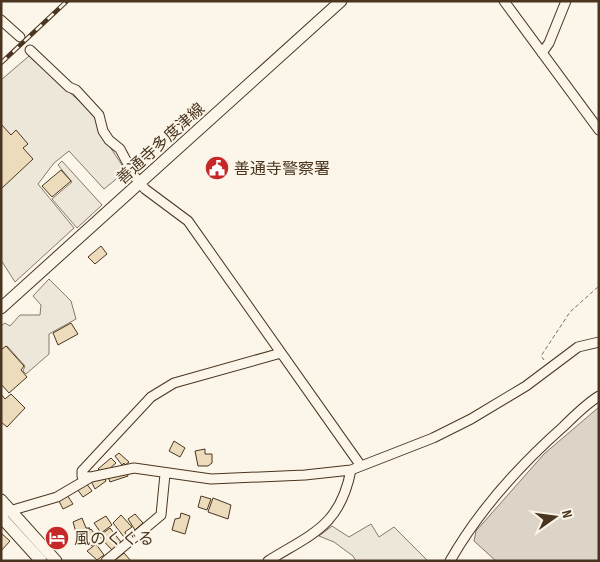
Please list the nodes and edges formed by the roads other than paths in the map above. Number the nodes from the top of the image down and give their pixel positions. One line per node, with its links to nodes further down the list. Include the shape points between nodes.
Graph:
1 (341, 1): 9 (main road, 善通寺多度津線)
2 (504, 1): 7 (street)
3 (566, 1): 7 (street)
4 (1, 20): 5 (street)
5 (20, 37)
6 (30, 50): 9 (street, via 99,115 103,131 120,149)
7 (542, 53): 8 (street)
8 (599, 130)
9 (140, 183): 10 (main road, 善通寺多度津線); 12 (street, via 188,221)
10 (1, 308)
11 (599, 342): 14 (street, via 578,347 526,386 471,419 433,438)
12 (281, 352): 14 (street); 17 (street, via 186,379 151,397 82,471 82,476)
13 (599, 396): 24 (street, via 548,440 511,478 464,536)
14 (361, 466): 15 (street)
15 (350, 470): 16 (street, via 211,479); 23 (street, via 347,490 328,522)
16 (165, 474): 17 (street, via 134,468); 22 (street, via 160,515)
17 (91, 477): 19 (street, via 57,497)
18 (1, 500): 19 (main road)
19 (5, 514): 20 (main road); 21 (main road)
20 (41, 561)
21 (56, 561)
22 (106, 561)
23 (268, 561)
24 (450, 561)

